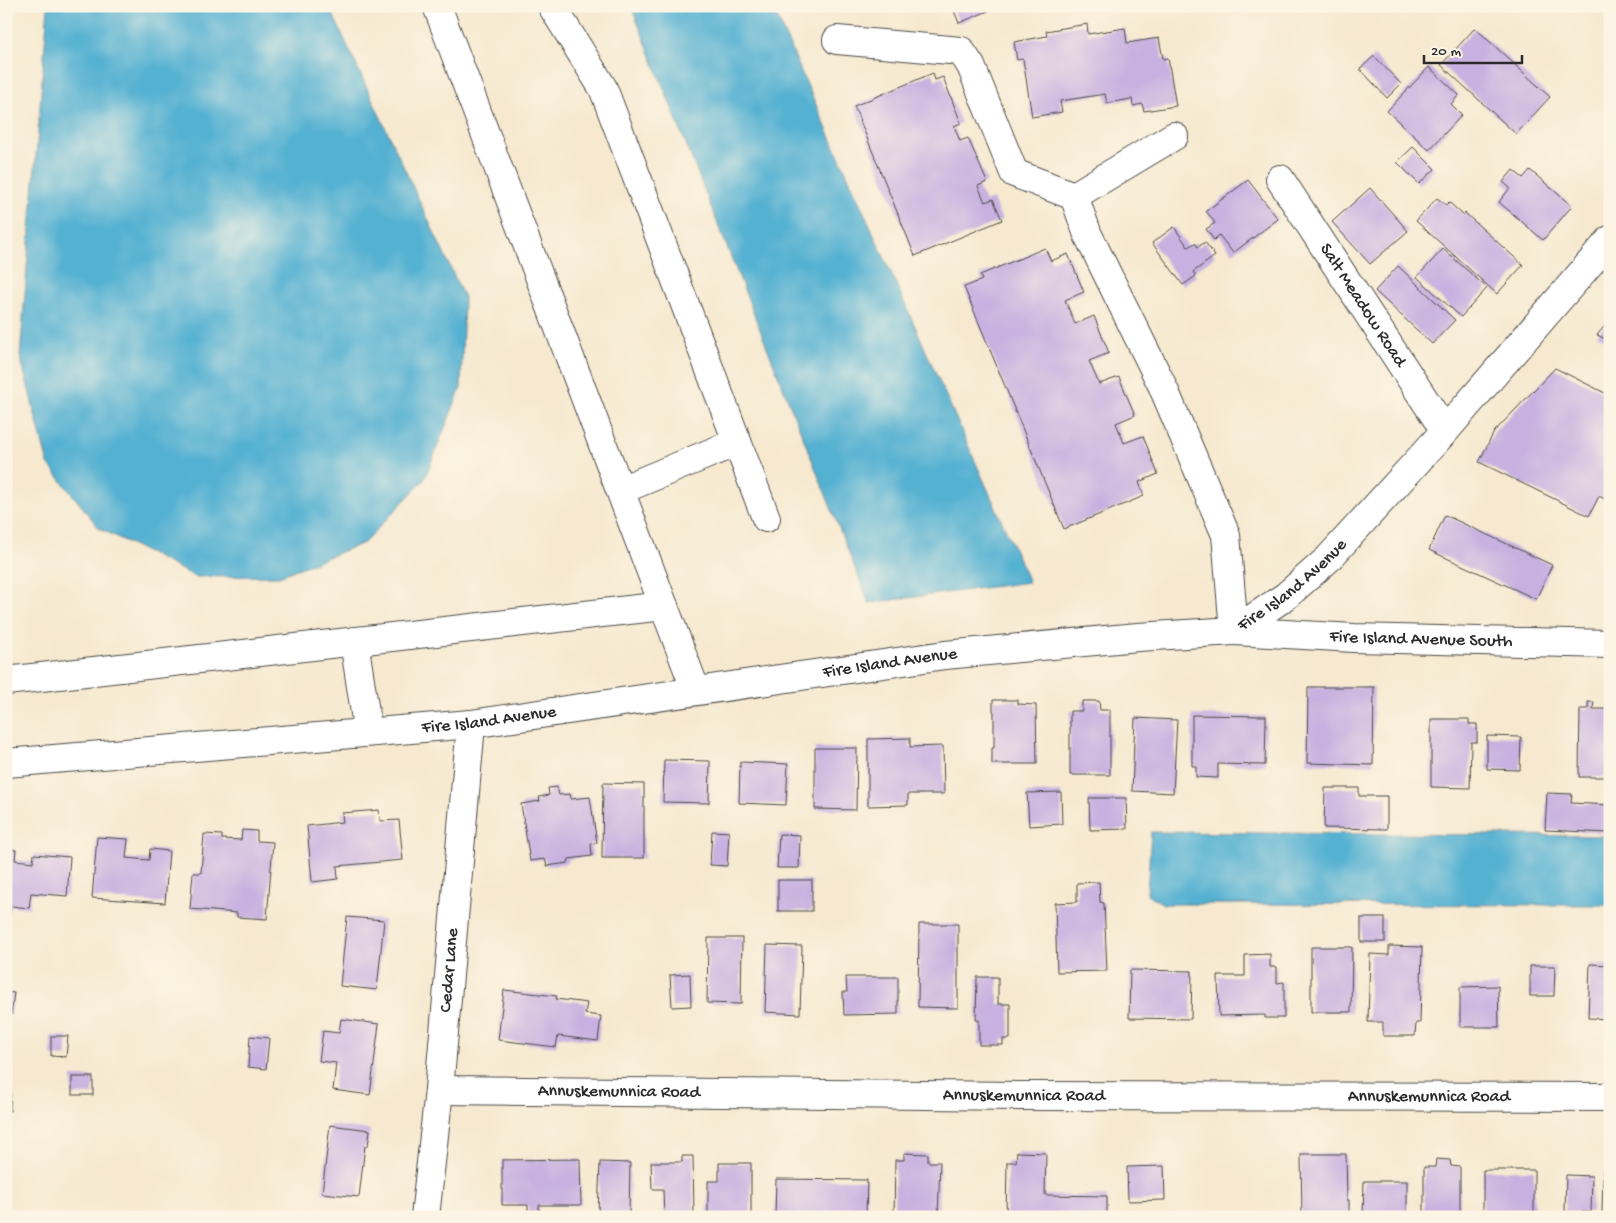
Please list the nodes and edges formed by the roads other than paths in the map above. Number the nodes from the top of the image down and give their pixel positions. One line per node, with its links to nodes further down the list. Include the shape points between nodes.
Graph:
1 (437, 6): 10 (street)
2 (552, 6): 9 (street, via 603,88)
3 (837, 40): 6 (street, via 961,51 971,66 1014,173)
4 (1174, 136): 6 (street)
5 (1280, 179): 8 (street, Salt Meadow Road)
6 (1074, 196): 13 (street, via 1088,235 1162,385 1226,535)
7 (1610, 240): 8 (street, Fire Island Avenue)
8 (1445, 431): 13 (street, Fire Island Avenue, via 1328,559 1286,596)
9 (737, 442): 10 (street); 11 (street)
10 (620, 490): 12 (street)
11 (766, 518)
12 (664, 606): 14 (street); 17 (street)
13 (1234, 631): 15 (street, Fire Island Avenue South, via 1354,638); 17 (street, Fire Island Avenue, via 945,655)
14 (354, 641): 16 (street); 19 (street)
15 (1610, 644)
16 (6, 681)
17 (696, 691): 18 (street, Fire Island Avenue)
18 (471, 724): 19 (street, Fire Island Avenue); 21 (street, Cedar Lane)
19 (368, 732): 20 (street, Fire Island Avenue)
20 (6, 762)
21 (439, 1090): 22 (street, Annuskemunnica Road, via 1022,1096); 23 (street, Cedar Lane)
22 (1610, 1097)
23 (425, 1217)

